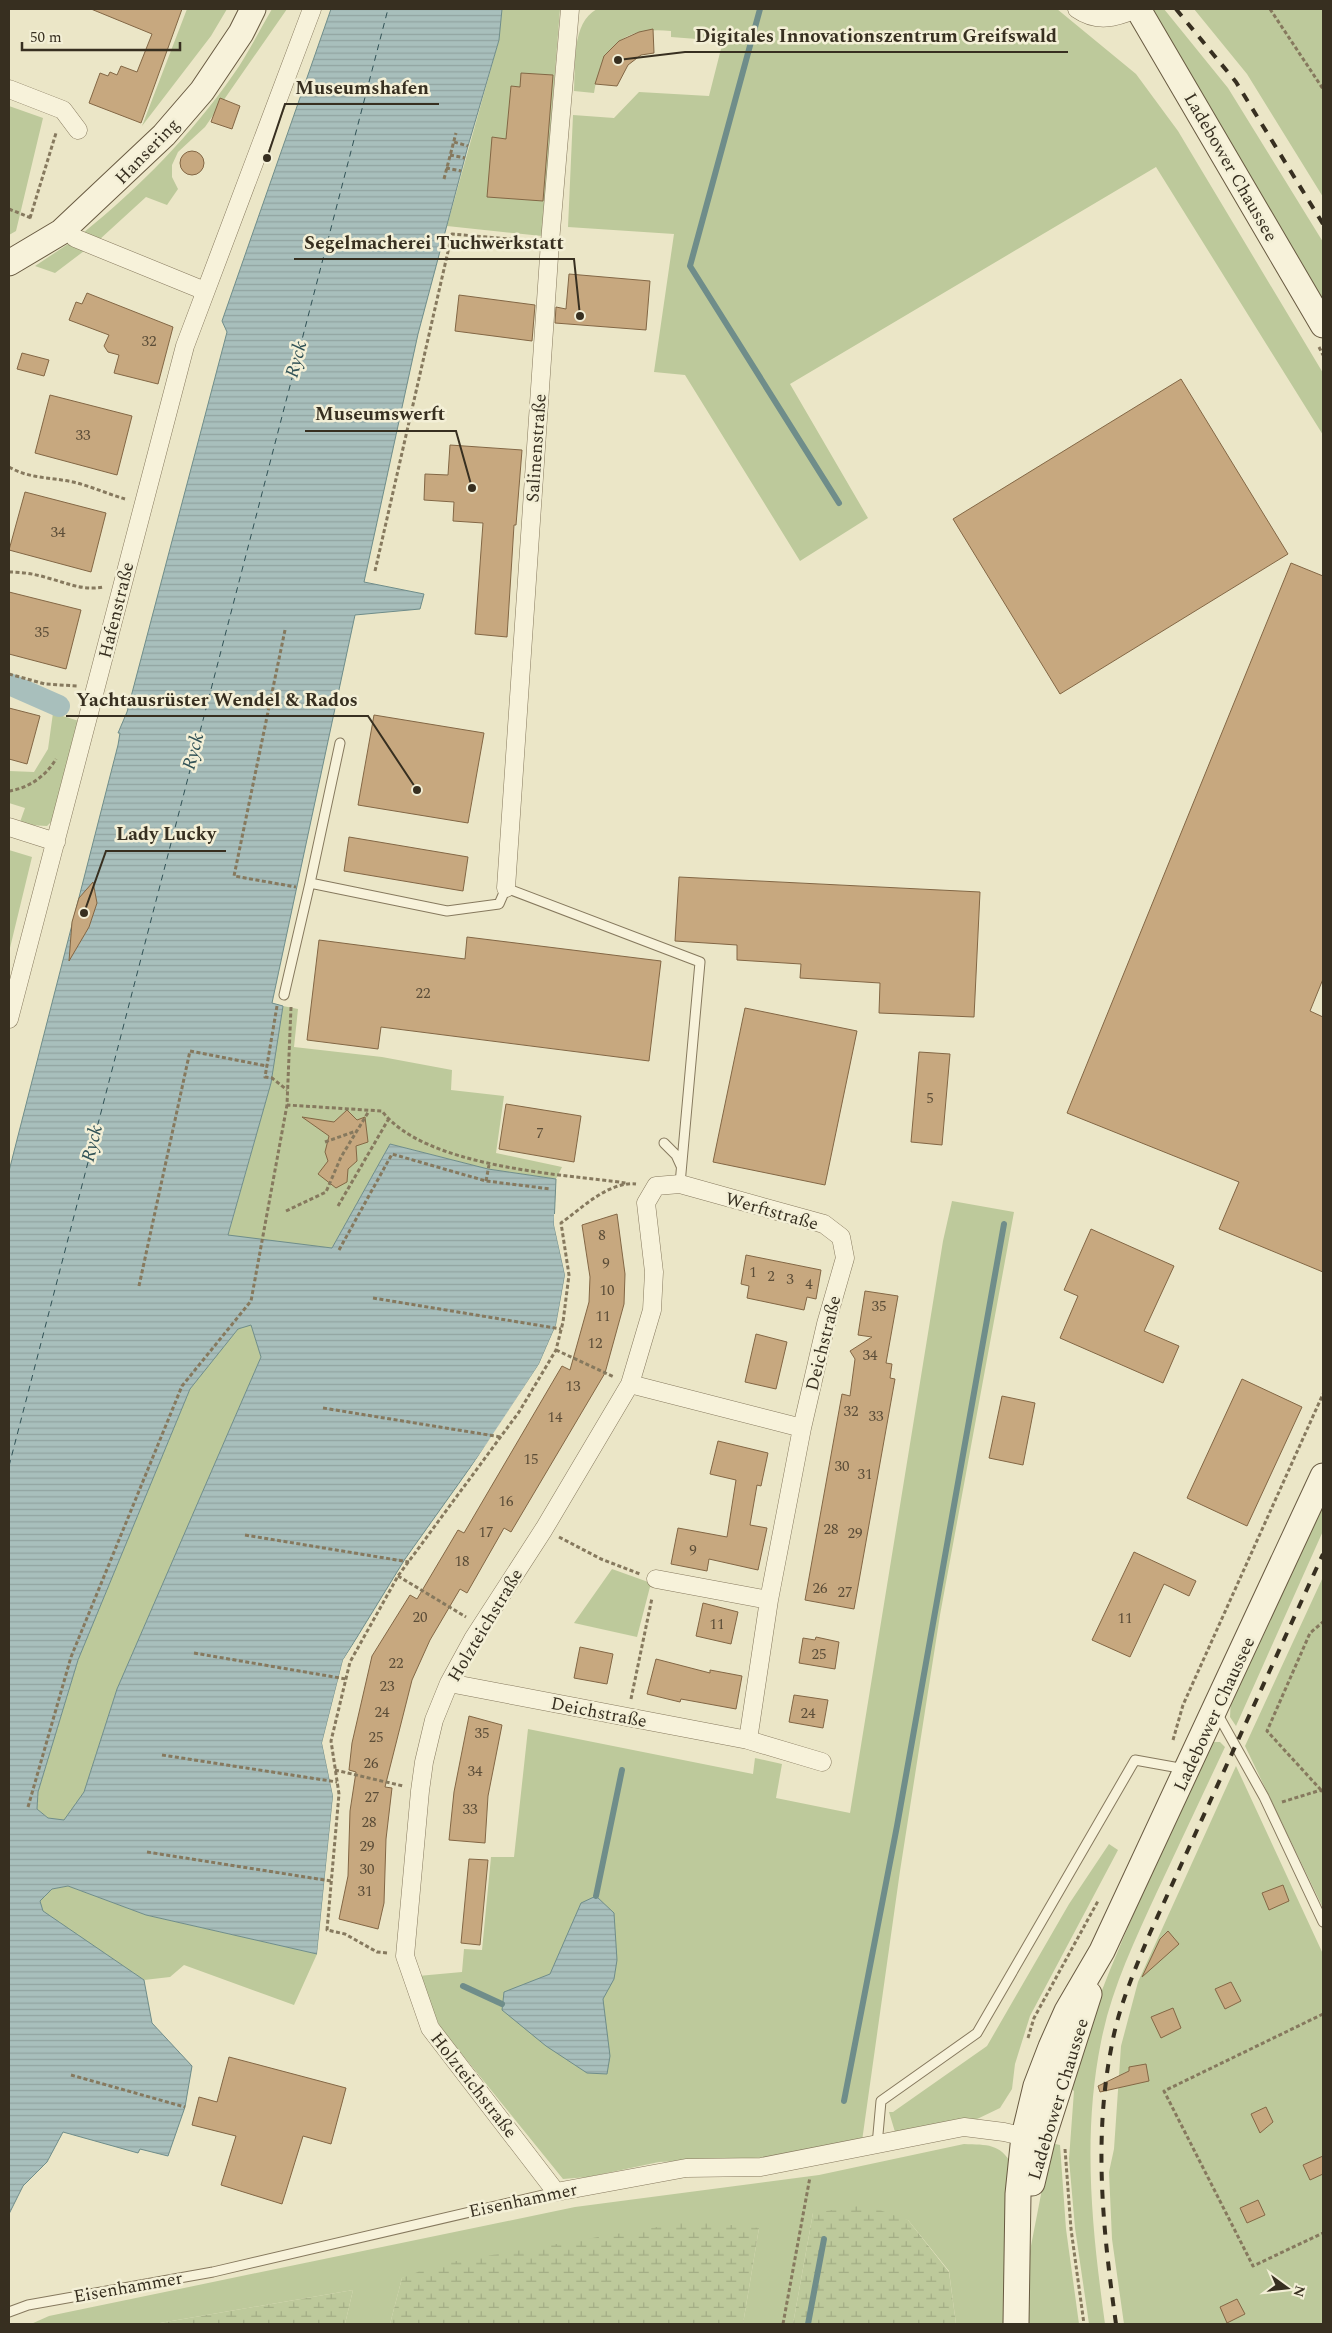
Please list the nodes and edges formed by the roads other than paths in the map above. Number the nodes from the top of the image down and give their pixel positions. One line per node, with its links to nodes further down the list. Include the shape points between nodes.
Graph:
1 (254, 9): 9 (street, Hansering, via 202,91 164,135 61,232)
2 (312, 9): 10 (street, Hafenstraße)
3 (570, 9): 16 (street, Salinenstraße, via 550,242)
4 (1078, 9): 5 (street, via 1094,18 1104,19)
5 (1137, 9): 11 (street, Ladebower Chaussee)
6 (9, 89): 7 (street, via 63,110)
7 (78, 130)
8 (75, 238): 10 (street)
9 (9, 263)
10 (205, 291): 14 (street, Hafenstraße, via 185,346)
11 (1323, 325)
12 (340, 743): 15 (lane)
13 (9, 827): 14 (street)
14 (56, 842): 18 (street, Hafenstraße)
15 (310, 882): 16 (lane, via 447,911 499,904); 17 (lane)
16 (506, 888): 20 (lane, via 700,962)
17 (284, 995)
18 (9, 1019)
19 (664, 1143): 20 (lane, via 676,1155)
20 (681, 1176): 21 (street, Werftstraße, via 824,1224 841,1237); 22 (street, Holzteichstraße, via 656,1186 646,1203 654,1272 652,1310)
21 (845, 1258): 23 (street, Deichstraße)
22 (630, 1384): 23 (street); 27 (street, Holzteichstraße)
23 (802, 1428): 26 (street, Deichstraße)
24 (1323, 1476): 28 (street, Ladebower Chaussee)
25 (656, 1579): 26 (street)
26 (769, 1600): 29 (street, Deichstraße)
27 (449, 1683): 29 (street, Deichstraße); 35 (street, Holzteichstraße, via 434,1720 424,1762 405,1956 430,2028)
28 (1215, 1711): 31 (street, Ladebower Chaussee); 32 (lane, via 1269,1806)
29 (748, 1740): 30 (street, Deichstraße)
30 (822, 1762)
31 (1188, 1769): 33 (street, Ladebower Chaussee, via 1102,1951); 34 (lane, via 1134,1760 977,2033 882,2101)
32 (1323, 1922)
33 (1044, 2140): 34 (street, Eisenhammer, via 964,2127); 37 (street, Ladebower Chaussee, via 1017,2249)
34 (877, 2144): 35 (street, Eisenhammer, via 761,2168 686,2168)
35 (556, 2192): 36 (lane, Eisenhammer, via 213,2272 28,2305)
36 (9, 2312)
37 (1016, 2324)

